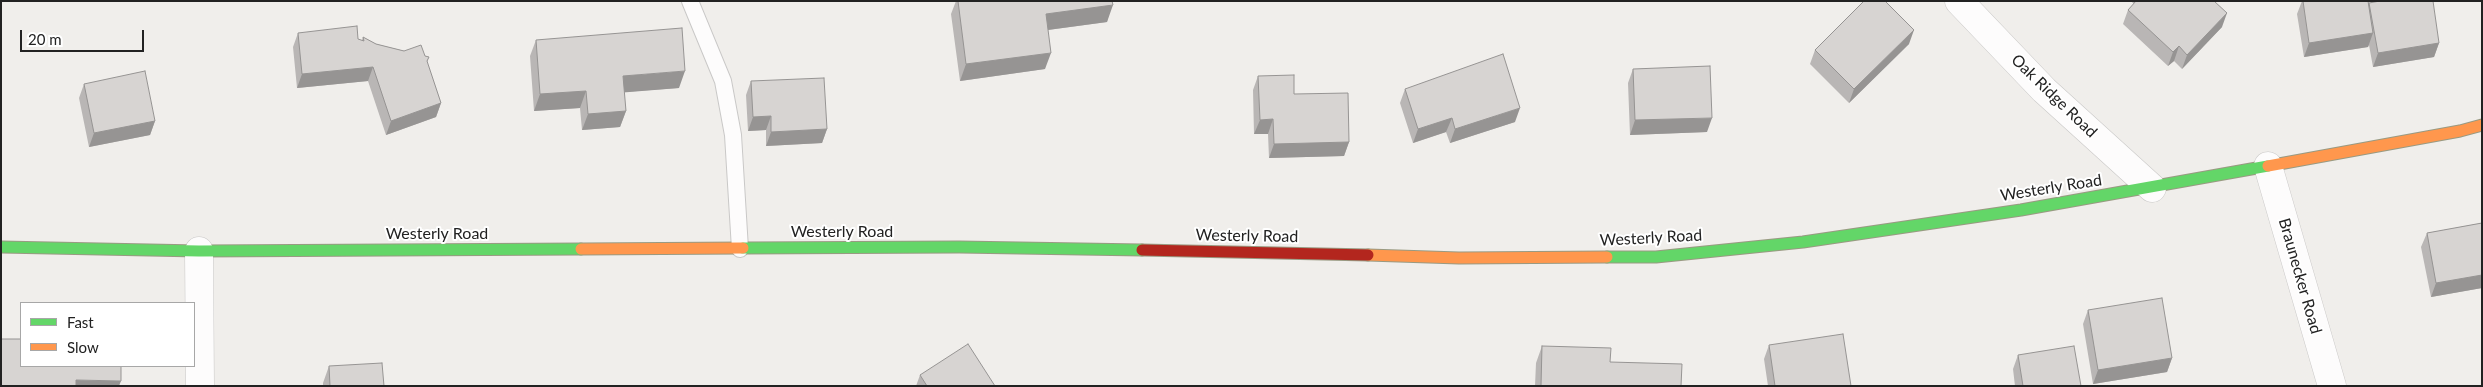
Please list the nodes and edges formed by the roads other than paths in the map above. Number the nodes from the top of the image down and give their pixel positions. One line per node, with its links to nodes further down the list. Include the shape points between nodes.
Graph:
1 (690, 1): 7 (lane, via 723,81 733,135)
2 (1959, 1): 5 (street, Oak Ridge Road, via 2044,90)
3 (2482, 125): 4 (street, Westerly Road, via 2460,132)
4 (2268, 166): 5 (street, Westerly Road); 10 (street, Braunecker Road)
5 (2152, 188): 7 (street, Westerly Road, via 1823,239 1656,257 1459,258 959,247)
6 (1, 247): 8 (street, Westerly Road)
7 (740, 249): 8 (street, Westerly Road)
8 (199, 251): 9 (street)
9 (200, 386)
10 (2332, 386)

